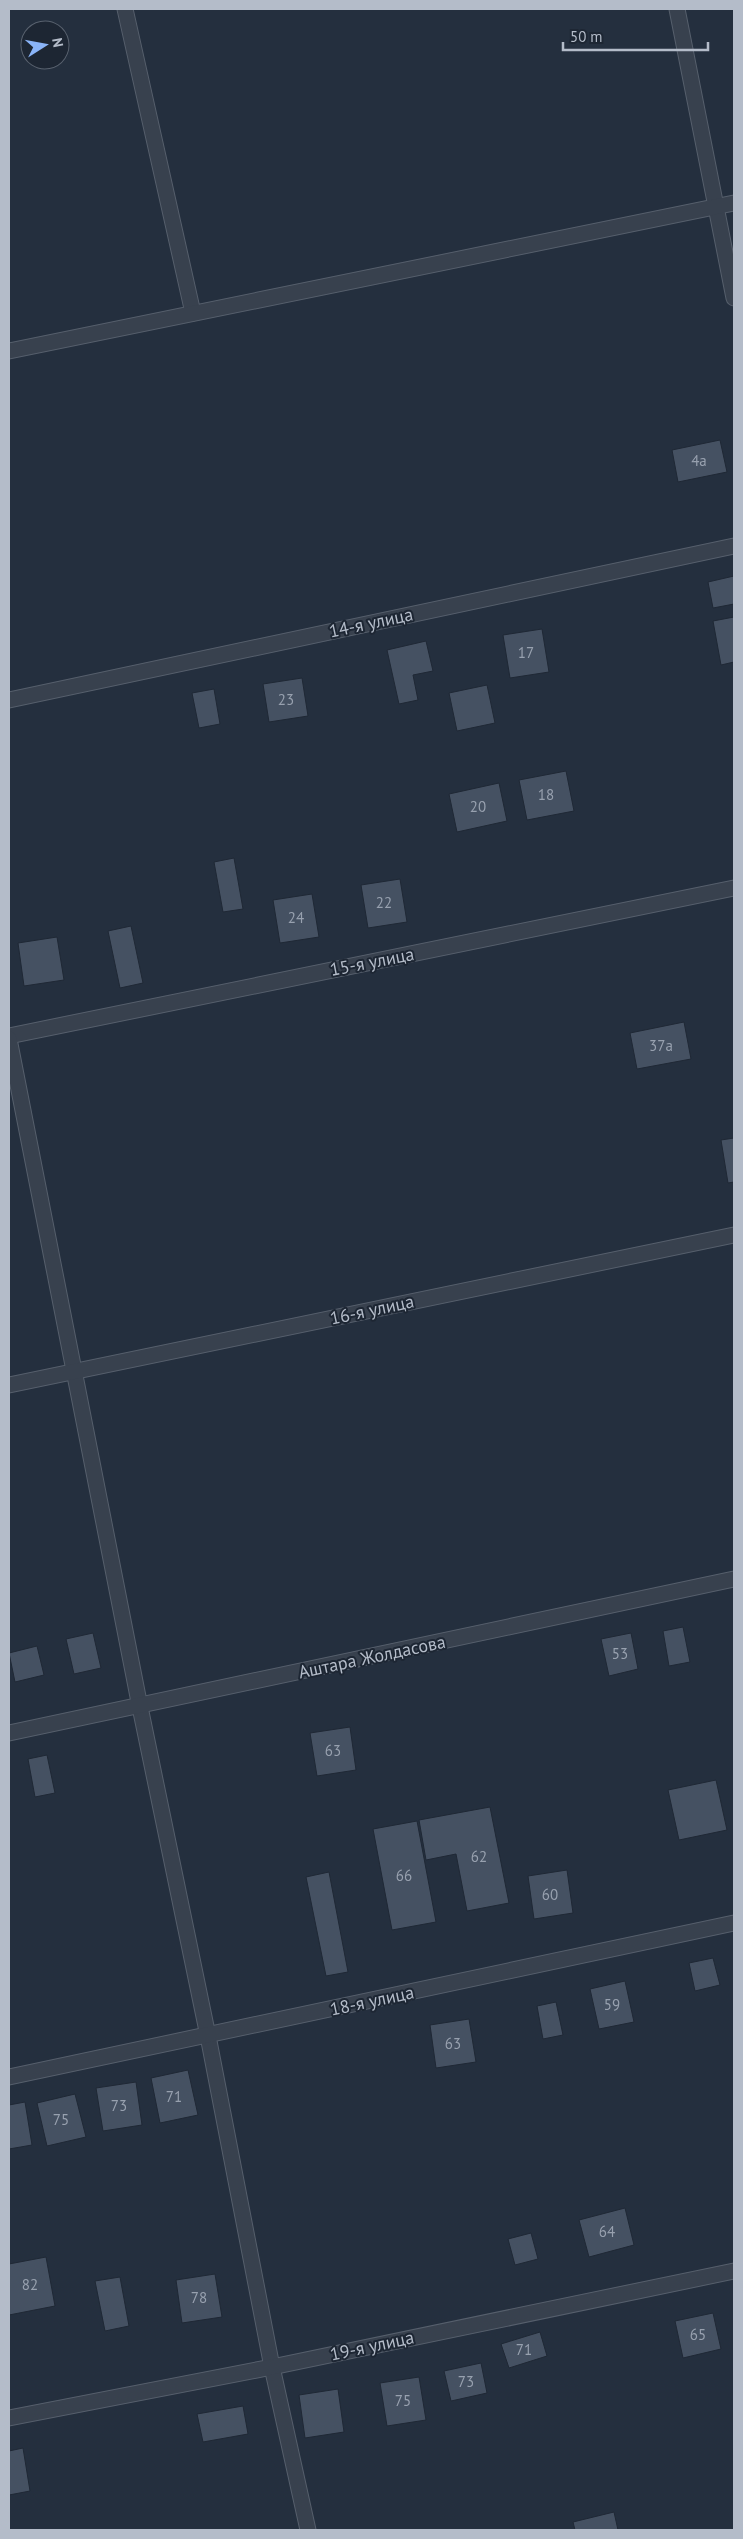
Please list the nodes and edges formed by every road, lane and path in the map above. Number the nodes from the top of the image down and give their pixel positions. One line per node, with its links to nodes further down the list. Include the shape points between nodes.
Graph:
1 (125, 9): 6 (street)
2 (677, 9): 4 (street)
3 (734, 203): 4 (street)
4 (717, 207): 5 (street); 6 (street)
5 (734, 298)
6 (194, 313): 7 (street)
7 (9, 352)
8 (734, 546): 9 (street, 14-я улица)
9 (9, 700)
10 (734, 888): 11 (street, 15-я улица)
11 (9, 1037): 13 (street)
12 (734, 1234): 13 (street, 16-я улица)
13 (73, 1372): 14 (street, 16-я улица); 16 (street)
14 (9, 1386)
15 (734, 1579): 16 (street, Аштара Жолдасова)
16 (140, 1707): 17 (street, Аштара Жолдасова); 19 (street)
17 (9, 1733)
18 (734, 1923): 19 (street, 18-я улица)
19 (208, 2036): 20 (street, 18-я улица); 22 (street)
20 (9, 2076)
21 (734, 2271): 22 (street, 19-я улица)
22 (272, 2367): 23 (street, 19-я улица); 24 (street)
23 (9, 2418)
24 (308, 2530)

